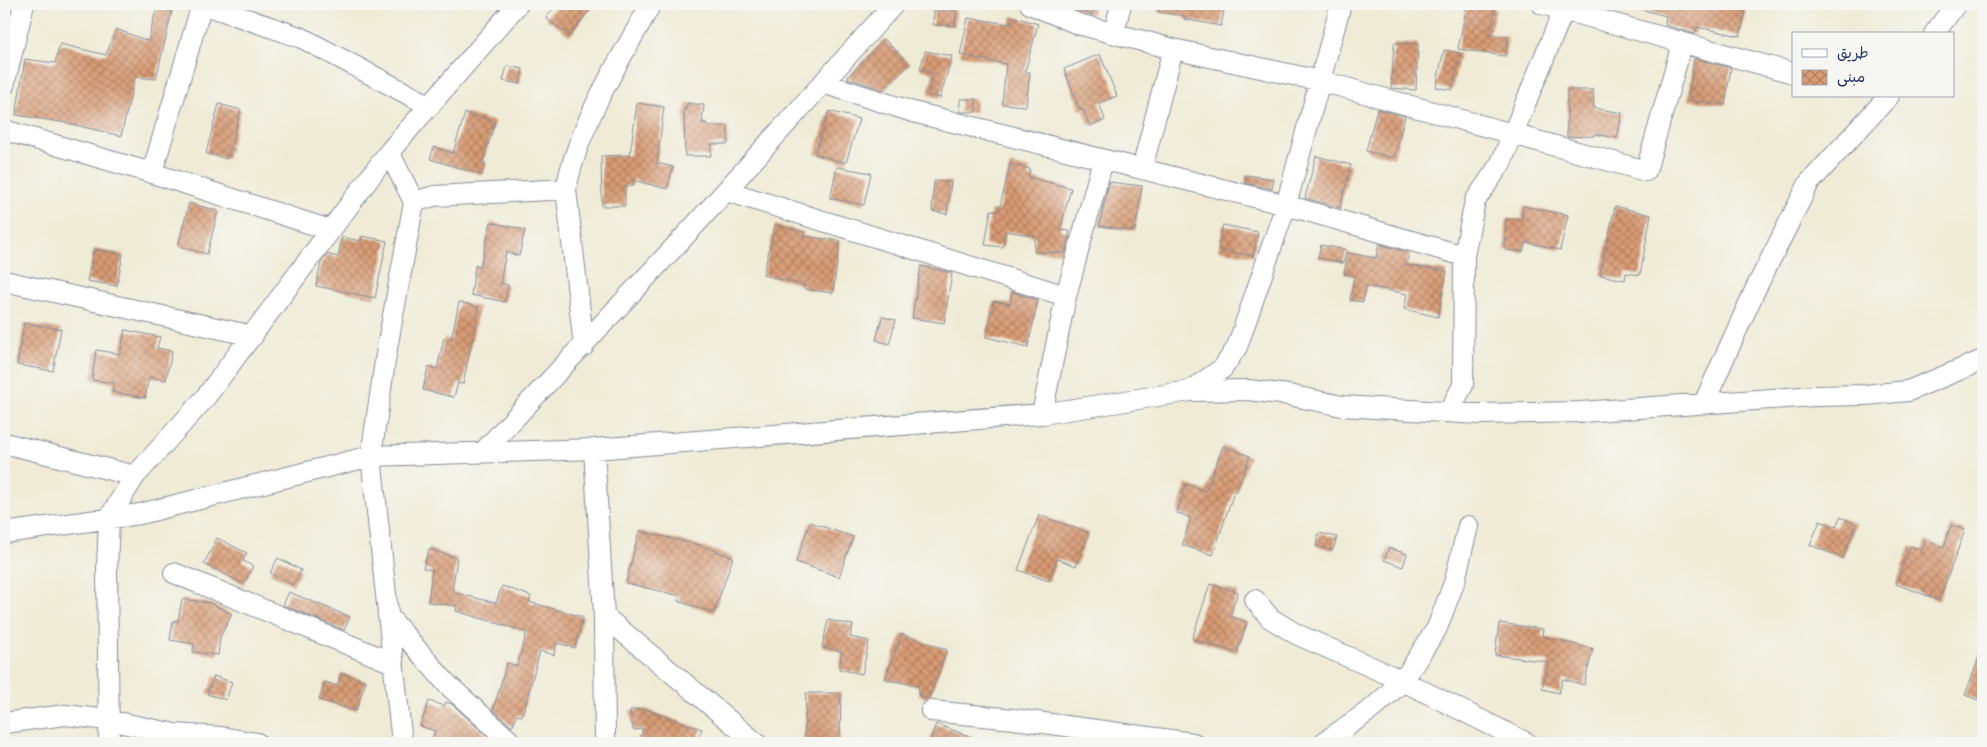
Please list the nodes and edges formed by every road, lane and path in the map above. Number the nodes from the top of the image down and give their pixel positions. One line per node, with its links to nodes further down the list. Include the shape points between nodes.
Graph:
1 (24, 4): 19 (street)
2 (202, 4): 21 (street, via 302,38); 27 (street)
3 (518, 4): 21 (street)
4 (651, 4): 28 (street, via 590,120)
5 (894, 4): 18 (street)
6 (1030, 4): 13 (street, via 1078,24)
7 (1121, 4): 13 (street)
8 (1341, 4): 17 (street)
9 (1542, 4): 11 (street)
10 (1956, 4): 12 (street)
11 (1564, 9): 14 (street); 23 (street)
12 (1935, 32)
13 (1114, 33): 15 (street)
14 (1682, 44): 16 (street); 23 (street, via 1646,171)
15 (1173, 49): 17 (street); 26 (street)
16 (1792, 73)
17 (1321, 82): 23 (street); 31 (street)
18 (823, 83): 25 (street, via 912,112); 29 (street)
19 (4, 85)
20 (1885, 98): 40 (street, via 1809,183 1755,290)
21 (430, 106): 24 (street)
22 (4, 130): 27 (street)
23 (1513, 135): 33 (street, via 1500,163 1475,201)
24 (389, 152): 30 (street); 32 (street)
25 (1103, 160): 26 (street); 35 (street)
26 (1142, 169): 31 (street)
27 (152, 172): 32 (street)
28 (566, 189): 30 (street, via 434,196); 37 (street)
29 (726, 191): 35 (street); 37 (street)
30 (414, 202): 46 (street)
31 (1286, 205): 33 (street); 39 (street, via 1237,347 1223,368)
32 (330, 230): 36 (street)
33 (1464, 256): 41 (street, via 1463,385)
34 (4, 281): 36 (street)
35 (1066, 296): 42 (street)
36 (253, 336): 47 (street, via 205,398)
37 (584, 346): 45 (street)
38 (1983, 360): 40 (street, via 1908,392)
39 (1190, 391): 41 (street, via 1248,390 1342,406); 42 (street)
40 (1704, 403): 41 (street, via 1580,412)
41 (1449, 412)
42 (1042, 414): 44 (street)
43 (4, 443): 47 (street)
44 (594, 449): 45 (street); 53 (street)
45 (482, 453): 46 (street)
46 (371, 456): 48 (street, via 140,514); 54 (street)
47 (135, 476): 48 (street)
48 (108, 518): 50 (street); 58 (street)
49 (1468, 526): 56 (street, via 1455,580 1437,628)
50 (4, 533)
51 (174, 573): 55 (street)
52 (1255, 600): 56 (street, via 1270,618 1296,634)
53 (604, 616): 65 (street); 66 (street)
54 (388, 617): 55 (street); 64 (street, via 447,684)
55 (394, 663): 63 (street)
56 (1403, 681): 68 (street, via 1373,708); 69 (street)
57 (931, 711): 60 (street)
58 (108, 720): 59 (street, via 65,715); 61 (street); 62 (street, via 175,734)
59 (4, 723)
60 (1065, 735): 67 (street)
61 (109, 743)
62 (257, 743)
63 (402, 743)
64 (512, 743)
65 (605, 743)
66 (756, 743)
67 (1192, 743)
68 (1323, 743)
69 (1527, 743)

